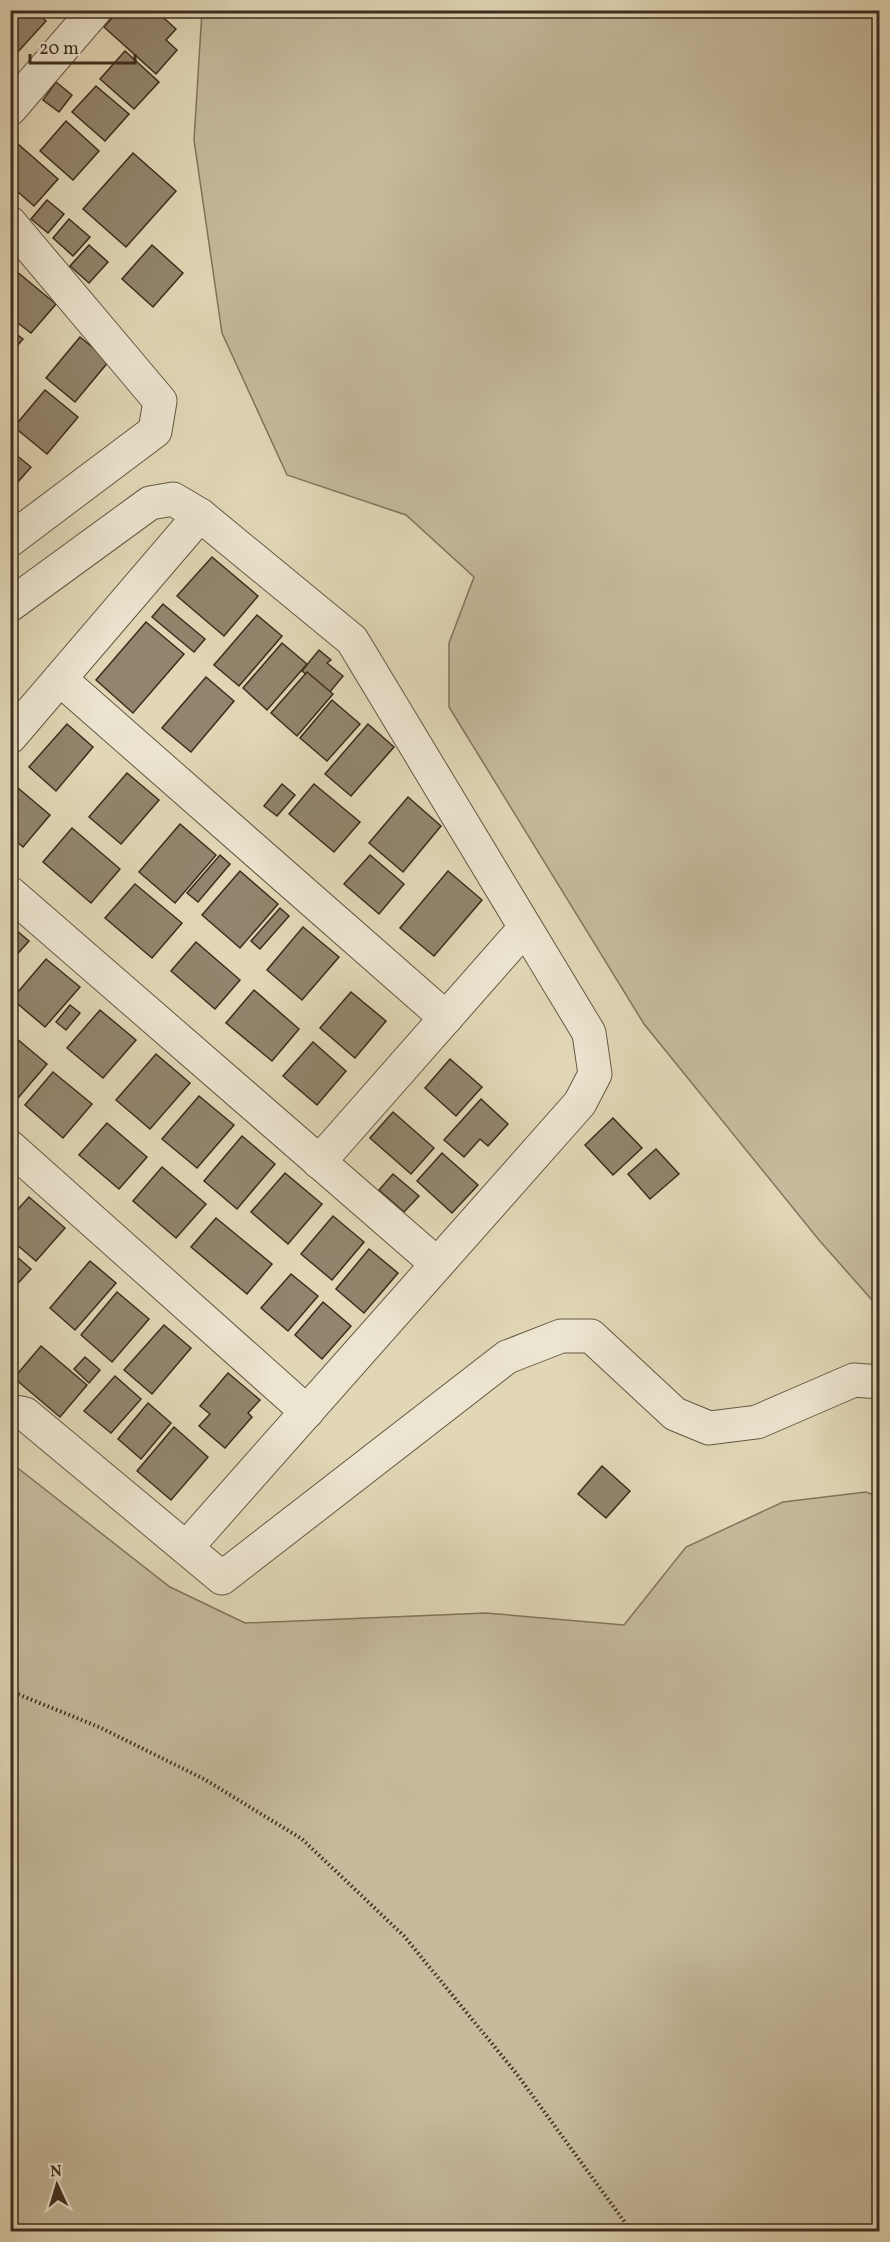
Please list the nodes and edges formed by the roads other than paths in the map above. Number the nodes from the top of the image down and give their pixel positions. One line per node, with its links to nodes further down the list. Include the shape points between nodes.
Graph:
1 (87, 13): 2 (street)
2 (10, 110)
3 (13, 229): 5 (street, via 160,400 154,431)
4 (200, 515): 6 (street, via 173,500 150,503); 7 (street); 10 (street, via 352,640)
5 (10, 540)
6 (10, 605)
7 (60, 679): 8 (street); 11 (street)
8 (10, 737)
9 (10, 893): 13 (street)
10 (525, 928): 11 (street); 14 (street, via 589,1033 595,1074 580,1103)
11 (446, 1018): 13 (street)
12 (10, 1147): 17 (street)
13 (319, 1162): 14 (street)
14 (437, 1264): 17 (street)
15 (879, 1382): 18 (street, via 854,1380 758,1422 709,1428 675,1414 591,1336 561,1336 507,1357 222,1578)
16 (10, 1411): 18 (street, via 25,1414)
17 (307, 1412): 18 (street)
18 (186, 1548)

